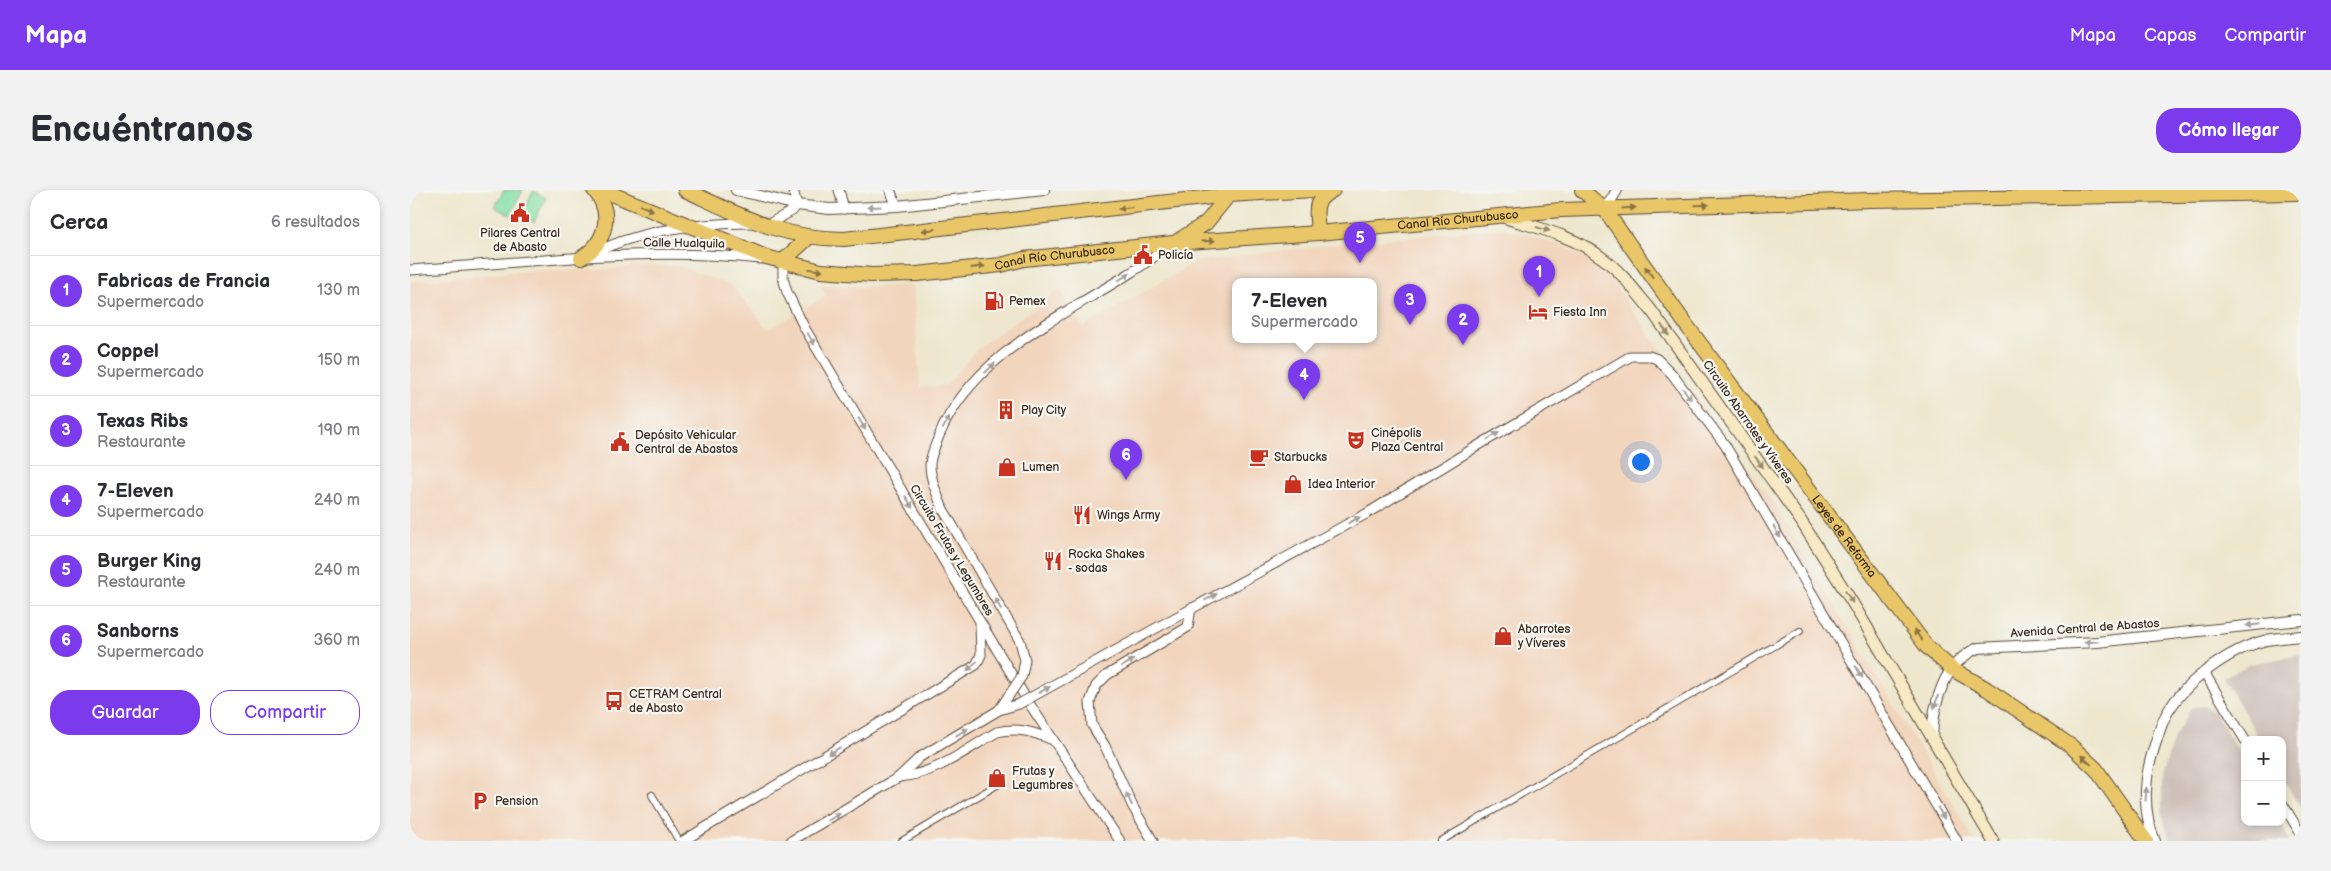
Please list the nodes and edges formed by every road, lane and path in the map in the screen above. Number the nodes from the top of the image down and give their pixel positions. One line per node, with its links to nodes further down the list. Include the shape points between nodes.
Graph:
1 (594, 190): 27 (main road, via 604,207 605,229 595,248)
2 (602, 190): 23 (main road, Canal Río Churubusco, one-way to 23)
3 (685, 190): 22 (main road)
4 (736, 190): 17 (street)
5 (793, 190): 17 (street)
6 (839, 190): 19 (street)
7 (890, 190): 18 (street)
8 (1042, 190): 13 (street)
9 (1313, 190): 14 (main road)
10 (1333, 190): 24 (main road, via 1317,203)
11 (1582, 190): 20 (main road, Leyes de Reforma)
12 (1617, 190): 20 (street)
13 (1018, 191): 16 (street)
14 (1231, 193): 25 (main road, one-way to 25, via 861,238); 26 (main road, via 1206,223)
15 (2301, 193): 20 (main road, Canal Río Churubusco, one-way to 15, via 1880,200)
16 (975, 194): 18 (street)
17 (797, 205): 19 (street); 22 (street, via 792,211)
18 (897, 206): 19 (street, one-way to 19)
19 (844, 209)
20 (1605, 210): 21 (main road, Canal Río Churubusco); 35 (main road, Leyes de Reforma, one-way to 20, via 1921,639 1687,326)
21 (1496, 214): 24 (main road, Canal Río Churubusco); 39 (main road, Circuito Abarrotes y Víveres, one-way to 39, via 1582,245 1603,258 1627,281 1801,521)
22 (760, 224): 23 (street, Calle Hualquila); 25 (main road)
23 (693, 227): 27 (street, Calle Hualquila, via 639,238); 28 (main road, Canal Río Churubusco)
24 (1318, 234): 26 (main road, Canal Río Churubusco, one-way to 24)
25 (809, 237): 28 (main road)
26 (1173, 243): 28 (main road, Canal Río Churubusco, one-way to 26, via 836,273 895,275); 37 (street, one-way to 26, bridge, via 1022,676 1024,660 1020,641 943,509 935,488 930,465 943,428 972,385 996,362 1040,328)
27 (583, 258): 28 (street, Calle Hualquila, via 680,254); 29 (street, Calle Hualquila)
28 (783, 261): 32 (street, Circuito Frutas y Legumbres, one-way to 32, via 787,292 804,327)
29 (410, 270)
30 (1191, 608): 37 (street, one-way to 30, bridge, via 1019,704); 51 (street, one-way to 30, via 1092,725 1090,702 1096,686 1107,675 1188,627); 53 (street, one-way to 53, via 1366,514 1631,356 1649,356 1672,374 1725,445)
31 (2301, 620): 35 (street, Avenida Central de Abastos, one-way to 35, via 2097,642 1978,648 1961,658)
32 (980, 622): 40 (street, Circuito Frutas y Legumbres); 47 (street, one-way to 47, via 981,655 976,665)
33 (1800, 631): 52 (street)
34 (2301, 636): 36 (street, via 2266,640 2242,649)
35 (1952, 670): 39 (street, Avenida Central de Abastos, one-way to 39, via 1935,703); 55 (main road, Leyes de Reforma, one-way to 35, via 2096,769 2071,746)
36 (2204, 672): 38 (street); 56 (street, one-way to 36, via 2145,802 2148,766 2164,719 2184,690)
37 (999, 710): 41 (street, one-way to 37, bridge, via 920,757)
38 (2243, 736)
39 (1932, 738): 54 (main road, Circuito Abarrotes y Víveres)
40 (1053, 741): 41 (street, via 1025,729 1009,729 997,732 932,770 916,776); 50 (street, Circuito Frutas y Legumbres)
41 (899, 777): 48 (street, one-way to 41)
42 (997, 784): 49 (street)
43 (652, 796): 46 (street)
44 (2286, 810): 45 (street)
45 (2301, 834)
46 (679, 841)
47 (683, 841)
48 (791, 841)
49 (902, 841)
50 (1120, 841)
51 (1153, 841)
52 (1442, 841)
53 (1957, 841)
54 (1994, 841)
55 (2146, 841)
56 (2155, 841)

